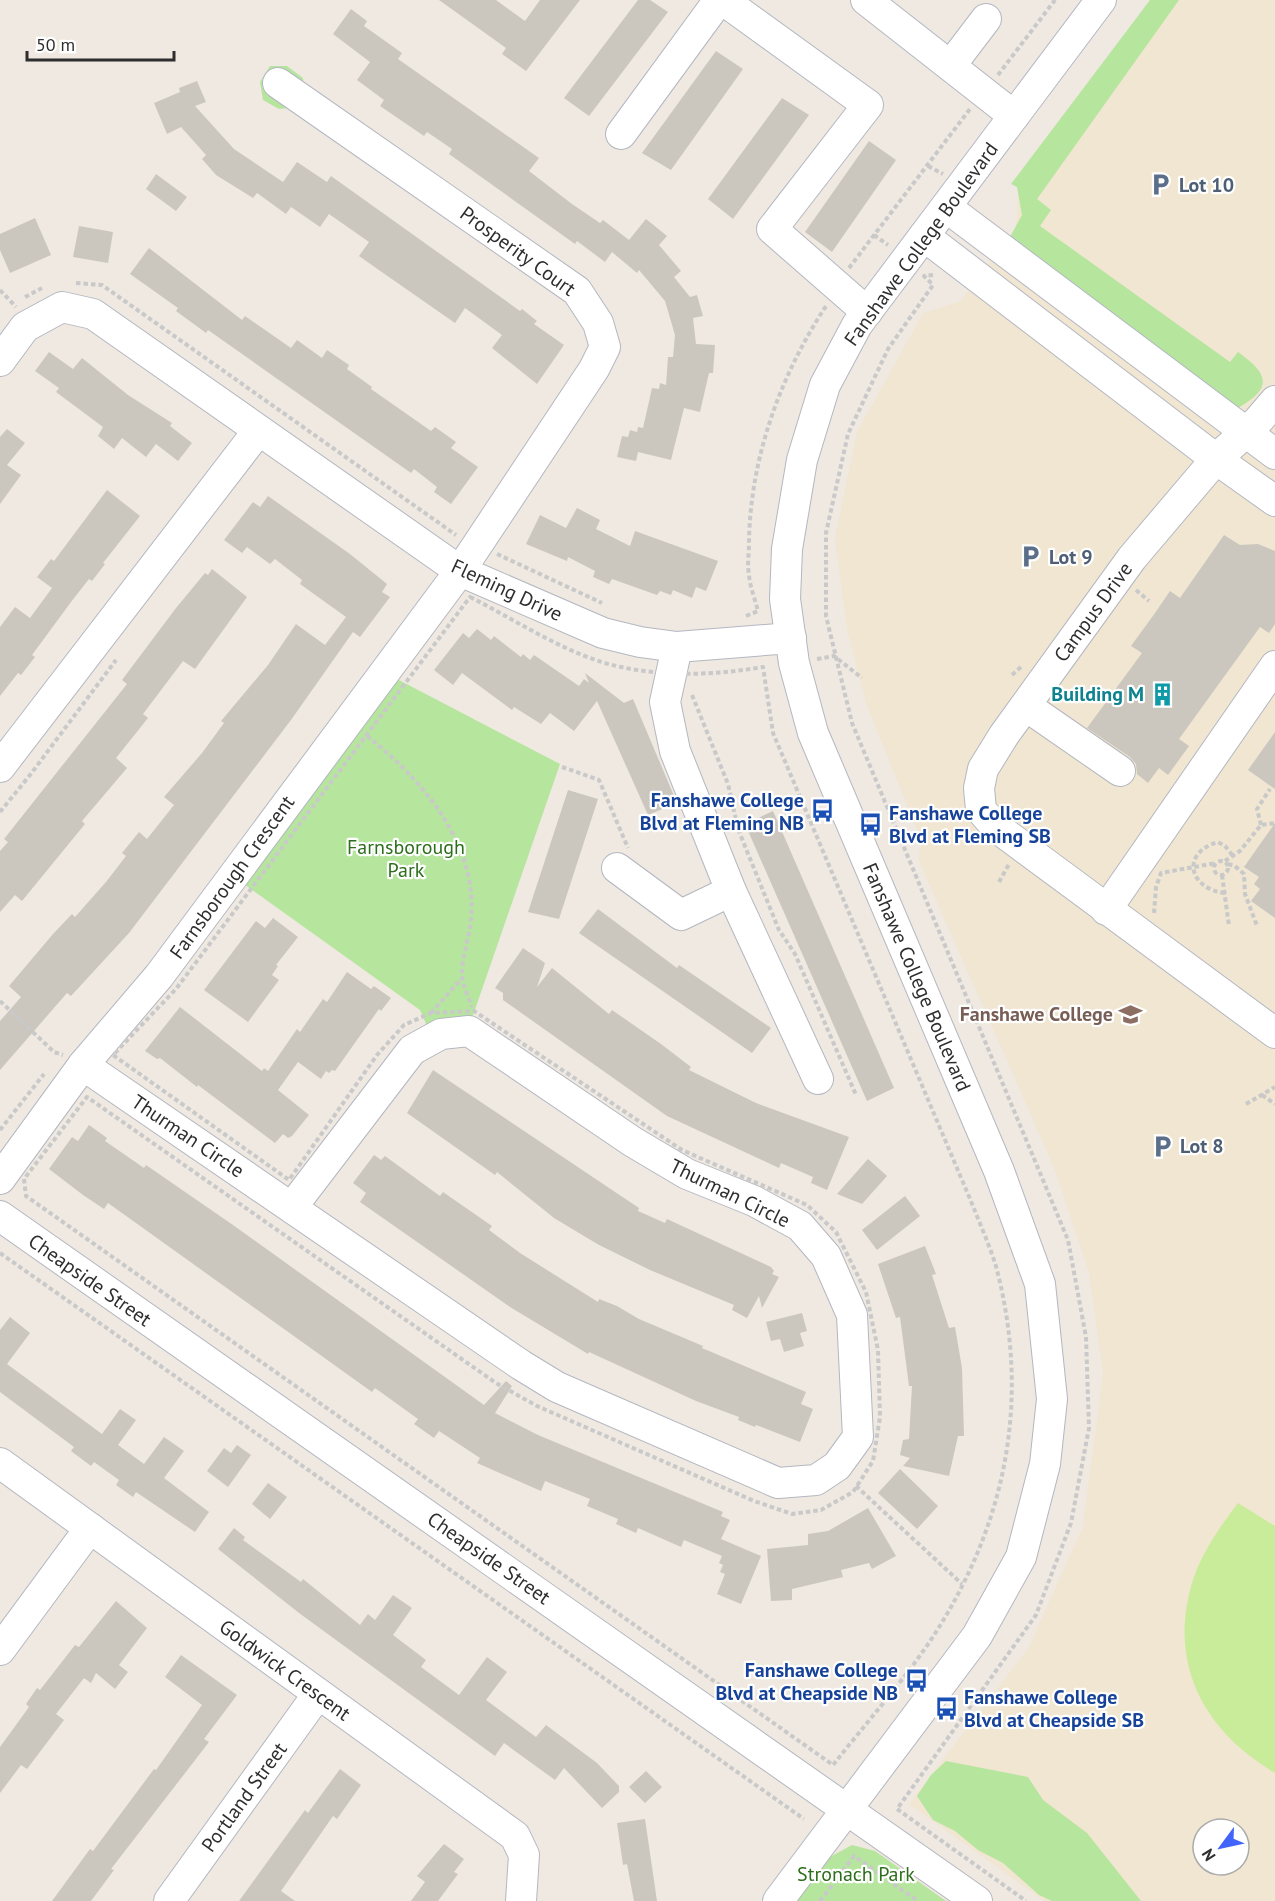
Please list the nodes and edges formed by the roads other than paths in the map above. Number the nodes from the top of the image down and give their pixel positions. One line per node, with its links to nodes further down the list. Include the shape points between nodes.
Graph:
1 (721, 0): 8 (street); 11 (street, via 868,105 772,229)
2 (866, 0): 5 (street)
3 (1101, 0): 7 (street, Fanshawe College Boulevard)
4 (986, 19): 5 (street)
5 (951, 65): 7 (street)
6 (278, 83): 19 (street, Prosperity Court, via 577,291 598,323 604,346 594,369)
7 (1014, 116): 9 (street, Fanshawe College Boulevard)
8 (621, 134)
9 (946, 207): 10 (street, Fanshawe College Boulevard); 15 (street)
10 (924, 236): 11 (street, Fanshawe College Boulevard); 17 (street)
11 (867, 312): 20 (street, Fanshawe College Boulevard, via 825,385 802,460 787,549 785,599)
12 (0, 361): 14 (street, Fleming Drive, via 25,327 62,308 93,314)
13 (1275, 401): 15 (street, Campus Drive)
14 (258, 431): 19 (street, Fleming Drive); 24 (street)
15 (1246, 432): 16 (street); 17 (street, Campus Drive)
16 (1275, 454)
17 (1216, 459): 18 (street); 23 (street, Campus Drive, via 1132,558)
18 (1275, 501)
19 (460, 571): 22 (street, Fleming Drive, via 603,633 640,642); 30 (street, Farnsborough Crescent, via 159,976)
20 (791, 638): 22 (street, Fleming Drive); 39 (street, Fanshawe College Boulevard, via 813,733 999,1171 1040,1284 1052,1399 1045,1464 1021,1557 977,1636)
21 (1275, 666): 28 (street)
22 (678, 673): 27 (street, via 665,702 675,751)
23 (1026, 706): 25 (street); 28 (street, Campus Drive, via 983,769 981,810 996,827)
24 (0, 767)
25 (1120, 771)
26 (617, 868): 27 (street, via 681,915)
27 (731, 891): 31 (street)
28 (1106, 910): 29 (street, Campus Drive)
29 (1275, 1033)
30 (70, 1056): 32 (street, Farnsborough Crescent); 33 (street, Thurman Circle)
31 (818, 1079)
32 (0, 1179)
33 (292, 1208): 33 (street, Thurman Circle, via 557,1387 778,1483 816,1480 837,1466 858,1437 852,1315 826,1256 800,1226 669,1164 470,1031 441,1034 432,1025)
34 (0, 1216): 39 (street, Cheapside Street)
35 (0, 1463): 36 (street, Goldwick Crescent)
36 (90, 1528): 37 (street); 38 (street, Goldwick Crescent)
37 (0, 1650)
38 (318, 1694): 40 (street, Portland Street); 41 (street, Goldwick Crescent, via 515,1836 524,1855)
39 (848, 1809): 42 (street, Fanshawe College Boulevard); 43 (street, Cheapside Street)
40 (169, 1901)
41 (521, 1901)
42 (778, 1901)
43 (977, 1901)

